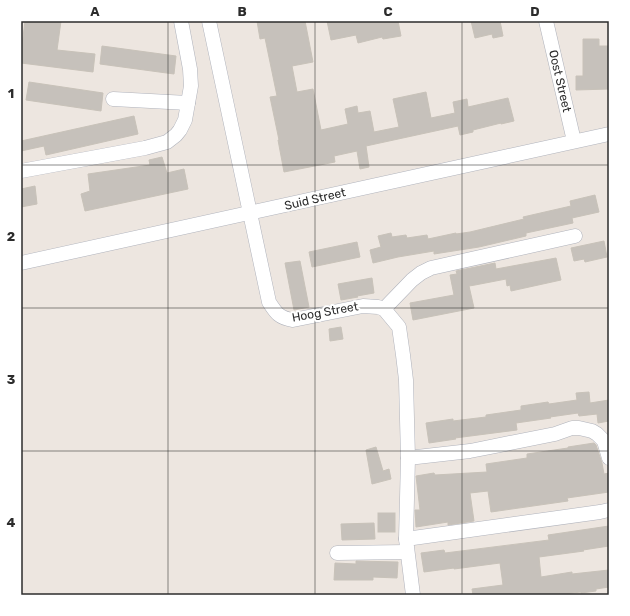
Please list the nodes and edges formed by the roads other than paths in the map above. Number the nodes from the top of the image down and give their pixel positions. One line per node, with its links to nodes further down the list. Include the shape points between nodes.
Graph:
1 (181, 21): 5 (street, via 190,69)
2 (209, 21): 9 (street, Hoog Street)
3 (546, 21): 7 (street, Oost Street)
4 (113, 99): 5 (street)
5 (188, 103): 8 (street, via 180,130 167,142)
6 (609, 134): 7 (street, Suid Street)
7 (574, 141): 9 (street, Suid Street)
8 (21, 171)
9 (250, 213): 11 (street, Suid Street); 12 (street, Hoog Street, via 269,302 279,316 293,320 363,306 378,306)
10 (575, 236): 12 (street, via 431,268 412,280)
11 (21, 263)
12 (384, 309): 13 (street, via 399,327 404,355)
13 (408, 458): 14 (street, via 470,451 579,428 592,431 604,441); 16 (street)
14 (609, 458)
15 (609, 510): 16 (street)
16 (407, 545): 17 (street); 18 (street)
17 (337, 553)
18 (413, 595)

